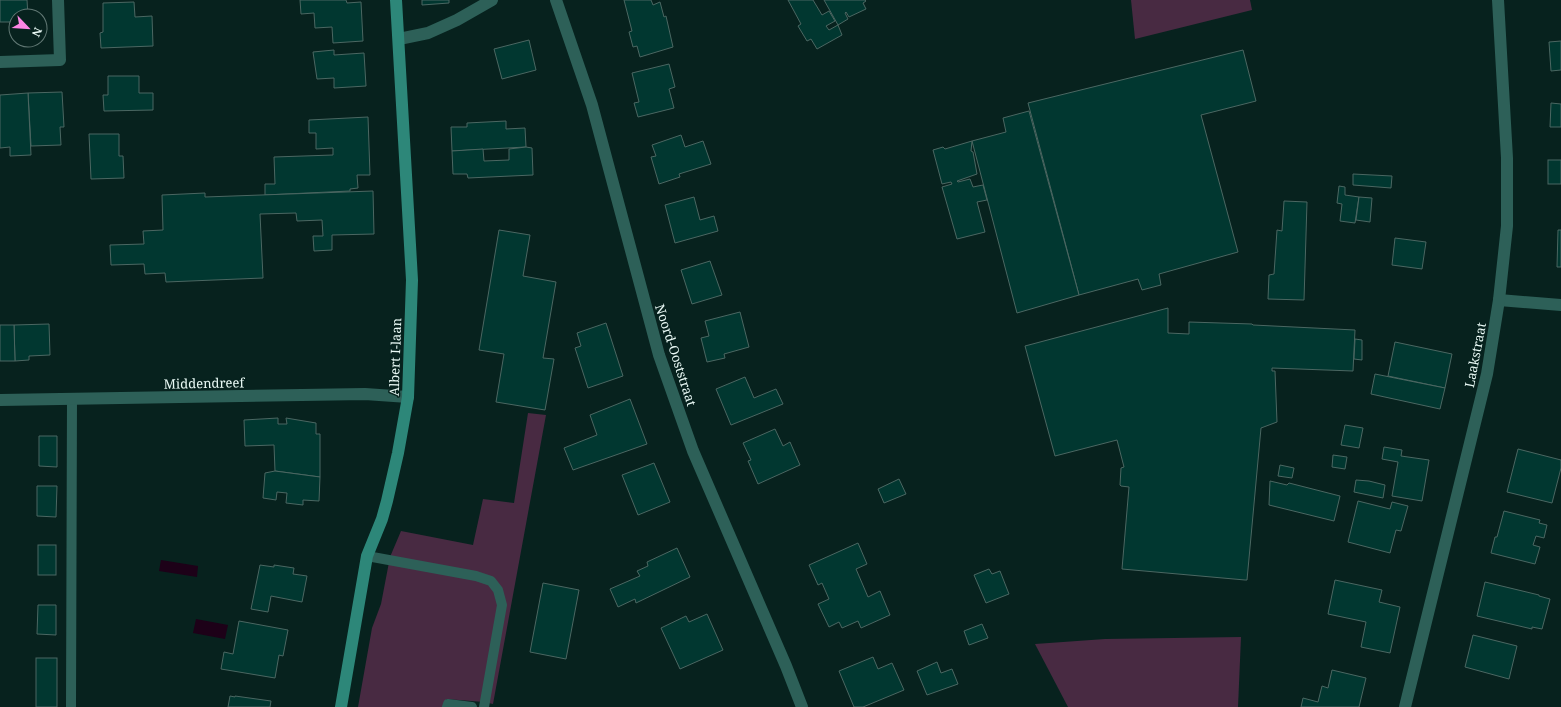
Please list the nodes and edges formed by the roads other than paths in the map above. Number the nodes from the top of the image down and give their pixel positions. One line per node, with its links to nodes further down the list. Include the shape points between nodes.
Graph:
1 (58, 0): 7 (street, via 60,60)
2 (396, 0): 6 (street, Albert I-laan)
3 (492, 0): 6 (street, via 428,33)
4 (556, 0): 19 (street, Noord-Ooststraat, via 592,106 659,355 693,451)
5 (1498, 0): 8 (street, Laakstraat, via 1507,158 1507,226)
6 (399, 39): 10 (street, Albert I-laan, via 412,280)
7 (0, 62)
8 (1499, 300): 9 (street); 20 (street, Laakstraat, via 1487,374)
9 (1561, 305)
10 (408, 397): 11 (street, Middendreef, via 365,394); 13 (street, Albert I-laan, via 387,501)
11 (72, 399): 12 (street, Middendreef); 14 (lane)
12 (0, 400)
13 (367, 556): 15 (street, Albert I-laan); 18 (lane, via 476,576 491,581 498,590 502,605)
14 (71, 707)
15 (341, 707)
16 (447, 707): 17 (lane, via 448,704)
17 (472, 707)
18 (484, 707)
19 (802, 707)
20 (1405, 707)

